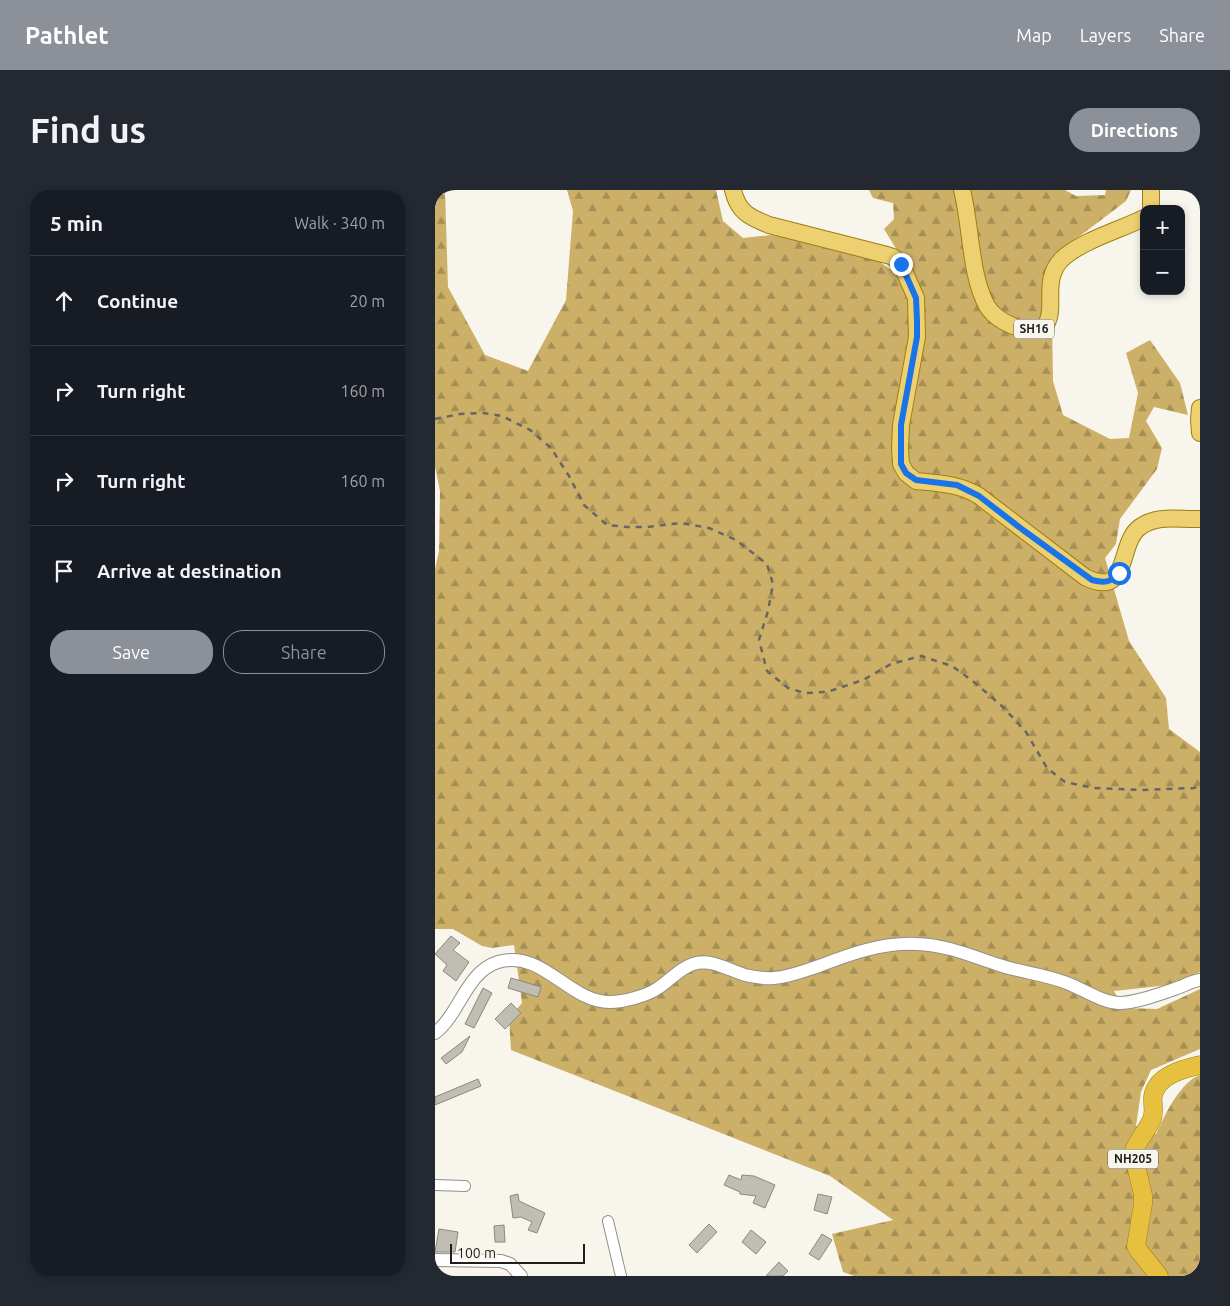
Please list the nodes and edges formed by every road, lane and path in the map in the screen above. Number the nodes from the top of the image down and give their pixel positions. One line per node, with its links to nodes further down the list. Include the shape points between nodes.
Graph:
1 (733, 190): 8 (main road, via 745,214 755,219 893,256 901,264 916,298 917,337 901,425 901,464 911,478 969,490 1085,577 1098,582 1109,581 1119,573 1139,527 1163,518)
2 (962, 190): 5 (main road, SH16, via 975,268 987,306 995,315 1019,328 1033,330 1046,324 1052,277 1061,261 1080,247)
3 (1151, 190): 4 (main road)
4 (1151, 205)
5 (1140, 220)
6 (1200, 408): 7 (main road)
7 (1200, 433)
8 (1200, 519)
9 (1200, 980): 10 (street, via 1118,1003 1049,976 1000,966 951,948 918,944 851,954 789,976 774,978 746,975 704,962 691,964 656,990 611,1002 585,996 537,965 512,960 485,968)
10 (435, 1033)
11 (1200, 1065): 18 (highway, NH205, via 1166,1078 1157,1087 1153,1096 1154,1112 1133,1153 1143,1195 1137,1246)
12 (435, 1185): 13 (street)
13 (465, 1186)
14 (608, 1221): 17 (street)
15 (435, 1260): 16 (street, via 501,1261 510,1264)
16 (521, 1276)
17 (621, 1276)
18 (1159, 1276)

